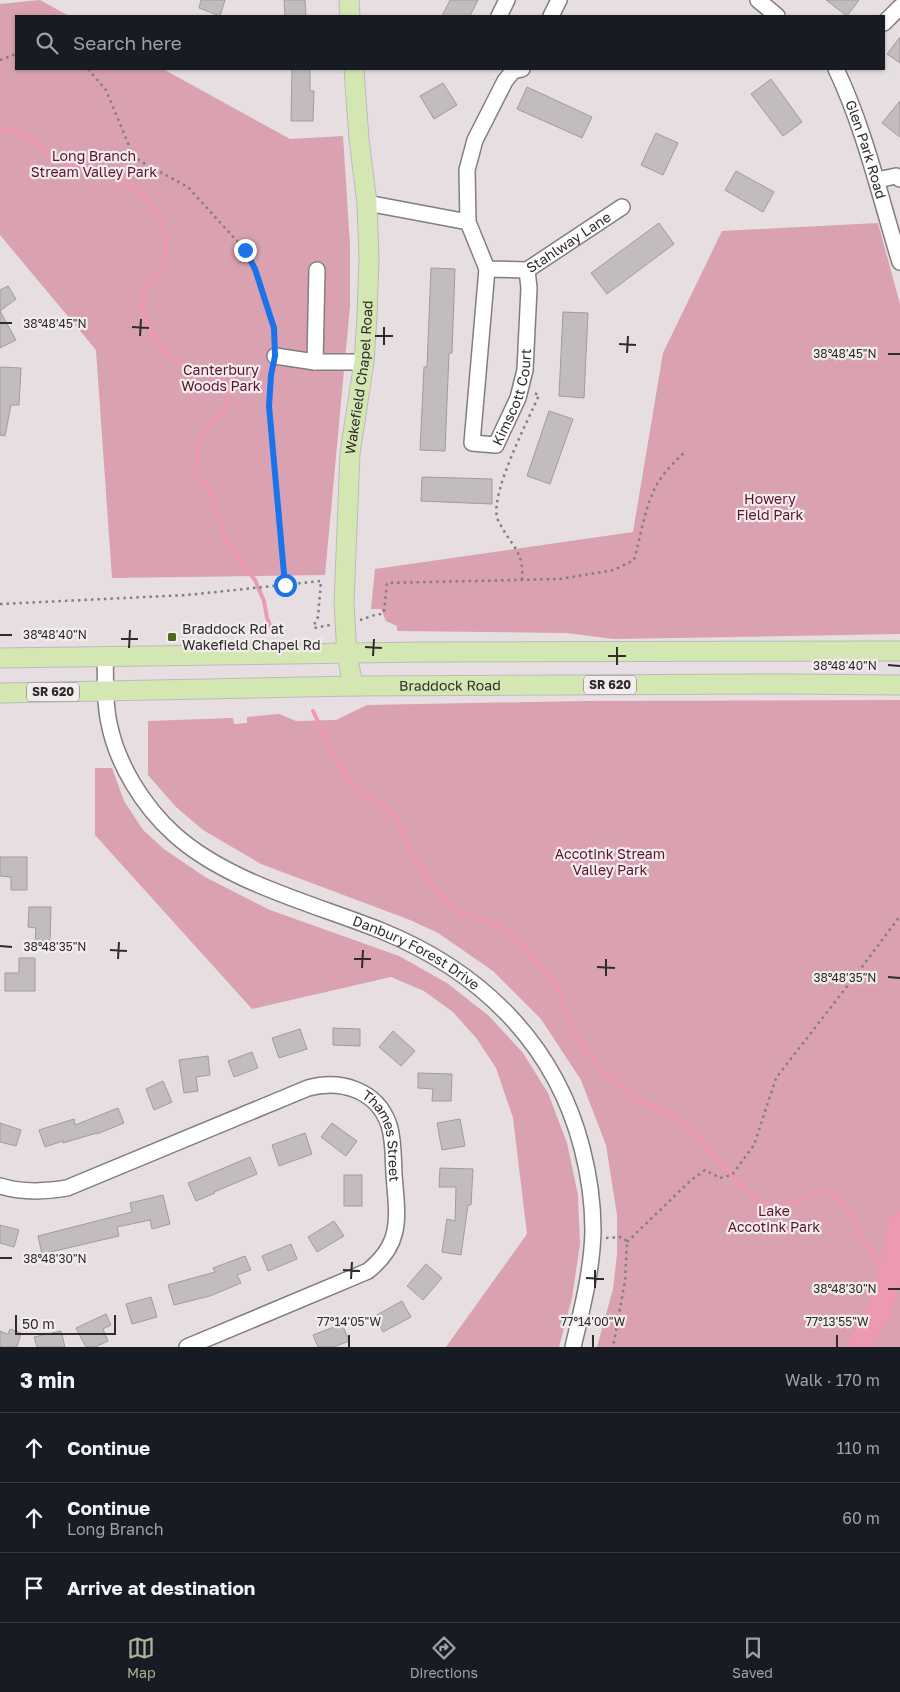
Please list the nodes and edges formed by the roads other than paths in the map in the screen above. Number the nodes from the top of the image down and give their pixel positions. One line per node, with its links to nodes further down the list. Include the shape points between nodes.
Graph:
1 (349, 0): 6 (main road)
2 (507, 0): 7 (street)
3 (559, 0): 8 (street)
4 (758, 0): 9 (street)
5 (900, 7): 10 (street)
6 (350, 15)
7 (500, 15)
8 (552, 15)
9 (776, 15)
10 (885, 22)
11 (354, 70): 16 (main road, Wakefield Chapel Road, via 358,139)
12 (518, 70): 18 (street, via 505,81 476,140 467,170)
13 (836, 70): 15 (street, Glen Park Road, via 848,93)
14 (900, 179): 15 (street, via 896,176)
15 (877, 180): 19 (street, Glen Park Road)
16 (367, 203): 18 (street); 25 (main road, Wakefield Chapel Road, via 368,316)
17 (622, 207): 22 (street, Stahlway Lane)
18 (468, 222): 21 (street)
19 (900, 262)
20 (318, 270): 24 (street)
21 (487, 270): 22 (street, Stahlway Lane); 22 (street, Kimscott Court, via 472,443 496,445 518,398 525,370)
22 (528, 270)
23 (275, 356): 24 (street)
24 (315, 362): 25 (street)
25 (364, 362): 27 (main road, Wakefield Chapel Road, via 350,453 344,604)
26 (900, 651): 27 (main road)
27 (347, 654): 28 (main road); 31 (main road, Wakefield Chapel Road)
28 (105, 657): 29 (main road); 33 (street, Danbury Forest Drive)
29 (0, 658)
30 (900, 685): 31 (main road, Braddock Road / SR 620)
31 (353, 686): 33 (main road, Braddock Road / SR 620)
32 (0, 692): 33 (main road, Braddock Road / SR 620)
33 (106, 692): 36 (street, Danbury Forest Drive, via 108,720 121,763 156,816 192,849 246,879 412,944 441,960 496,1002 538,1051 568,1105 586,1163 591,1197 591,1261)
34 (0, 1186): 35 (street, Thames Street, via 29,1192 67,1188 319,1085 348,1086 372,1100 389,1124 392,1138 397,1222 388,1251 368,1271)
35 (187, 1347)
36 (573, 1347)

